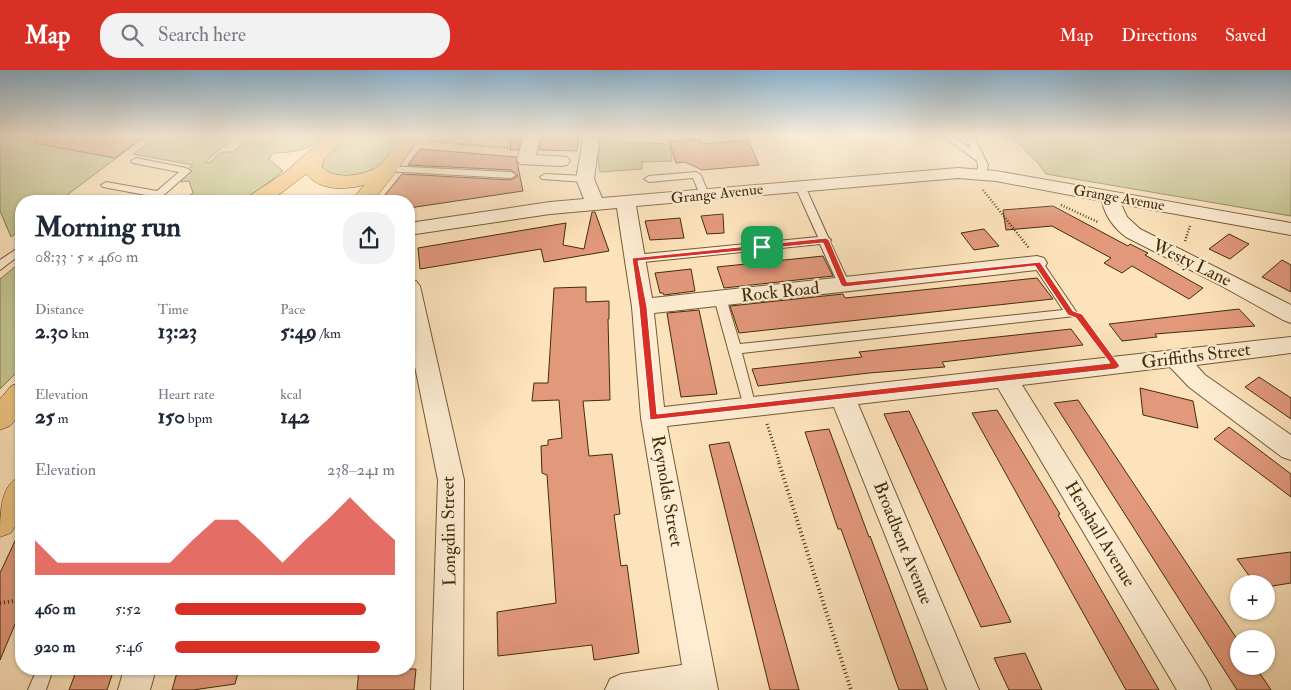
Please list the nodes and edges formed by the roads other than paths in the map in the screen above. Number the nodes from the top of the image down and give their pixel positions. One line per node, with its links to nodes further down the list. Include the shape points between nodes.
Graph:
1 (151, 164): 17 (lane, via 186,171)
2 (306, 164): 18 (highway)
3 (313, 164): 9 (highway, via 315,174 328,180 359,180)
4 (391, 164): 9 (highway)
5 (587, 164): 12 (street)
6 (977, 164): 8 (lane)
7 (979, 164): 8 (lane)
8 (980, 167): 15 (street, Grange Avenue); 23 (street, Grange Avenue)
9 (388, 169): 10 (lane); 21 (highway)
10 (510, 176)
11 (545, 177): 12 (lane)
12 (585, 179): 25 (street)
13 (649, 179): 22 (lane, via 696,175)
14 (106, 185): 16 (lane)
15 (800, 186): 22 (street, Grange Avenue); 28 (lane)
16 (143, 195)
17 (158, 195)
18 (266, 195)
19 (273, 195): 20 (highway, via 293,188 320,186 337,189)
20 (346, 195)
21 (367, 195)
22 (704, 195): 24 (street, Grange Avenue)
23 (1110, 196): 27 (street, Grange Avenue); 37 (street, Westy Lane, via 1115,215 1125,227)
24 (626, 203): 25 (street, Grange Avenue); 30 (street, Reynolds Street)
25 (595, 205): 26 (street, Grange Avenue)
26 (415, 227)
27 (1291, 229)
28 (826, 240): 30 (lane); 33 (lane)
29 (15, 255): 32 (lane)
30 (634, 259): 35 (street, Reynolds Street)
31 (1037, 263): 33 (street, Rock Road); 39 (lane, via 1071,313)
32 (0, 266)
33 (844, 285): 34 (street, Rock Road)
34 (720, 298): 35 (street, Rock Road); 39 (lane)
35 (643, 307): 44 (street, Reynolds Street)
36 (415, 314): 53 (street, Longdin Street, via 451,480)
37 (1291, 315)
38 (1291, 345): 40 (street, Griffiths Street)
39 (736, 350): 43 (lane)
40 (1176, 359): 41 (street, Griffiths Street); 45 (street, via 1197,381)
41 (1005, 378): 42 (street, Griffiths Street); 56 (street, Henshall Avenue)
42 (842, 396): 43 (street, Griffiths Street); 55 (street, Broadbent Avenue)
43 (756, 406): 44 (street, Griffiths Street)
44 (653, 418): 50 (street, Reynolds Street)
45 (1291, 449)
46 (15, 500): 47 (highway)
47 (0, 524)
48 (43, 675): 51 (lane)
49 (138, 675): 52 (street)
50 (701, 684): 54 (street)
51 (37, 690)
52 (134, 690)
53 (447, 690)
54 (621, 690)
55 (963, 690)
56 (1195, 690)

